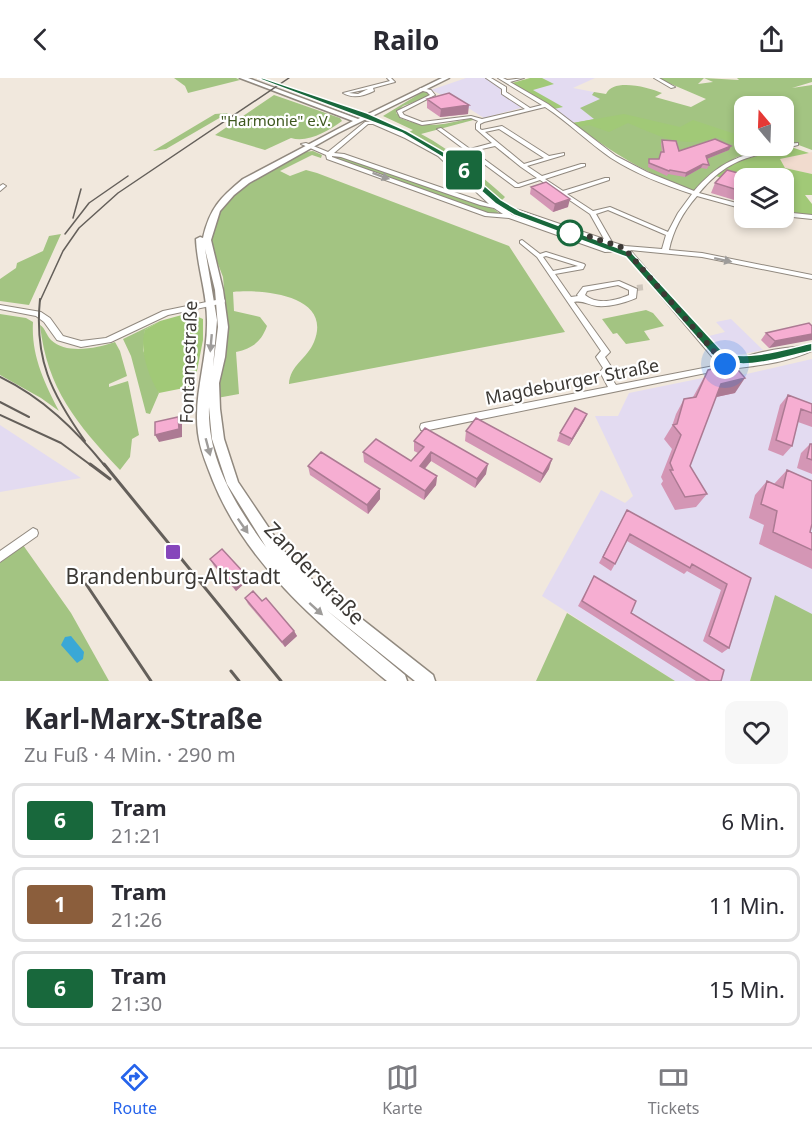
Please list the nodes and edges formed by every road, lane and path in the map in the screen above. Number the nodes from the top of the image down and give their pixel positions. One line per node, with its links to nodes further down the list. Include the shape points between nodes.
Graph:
1 (243, 78): 15 (main road)
2 (252, 78): 15 (main road)
3 (389, 78): 11 (street, via 393,82)
4 (446, 78): 12 (main road, Fontanestraße)
5 (488, 78): 14 (street)
6 (500, 78): 9 (street)
7 (522, 78): 9 (street)
8 (656, 78): 10 (street)
9 (506, 81): 13 (street)
10 (673, 87)
11 (369, 88): 11 (street, via 353,91 345,93 370,92)
12 (421, 89): 15 (main road, Fontanestraße); 16 (street, via 433,95 399,111 402,116 422,124 474,117)
13 (546, 105): 14 (street); 31 (street, via 615,158)
14 (529, 109): 16 (street)
15 (359, 119): 21 (main road, Fontanestraße)
16 (482, 121): 18 (street, via 478,127)
17 (439, 129): 22 (street)
18 (481, 132): 19 (street); 25 (street, via 500,127)
19 (496, 144): 22 (street); 27 (street)
20 (796, 144): 31 (street, via 732,161)
21 (306, 146): 23 (street); 52 (main road, Fontanestraße, via 241,184 214,215 207,244)
22 (469, 151): 28 (street, via 515,185)
23 (329, 154): 33 (street); 33 (street, via 367,123 374,122 440,155); 36 (street, one-way to 36, via 329,158 487,214)
24 (562, 154): 25 (street)
25 (548, 158): 27 (street)
26 (583, 165): 28 (street)
27 (523, 166): 28 (street)
28 (542, 179): 30 (street)
29 (608, 179): 30 (street)
30 (563, 193): 34 (street)
31 (695, 194): 32 (street); 39 (street)
32 (734, 204)
33 (496, 207): 36 (street); 40 (street)
34 (592, 213): 38 (street); 39 (street, via 608,208)
35 (794, 215): 37 (street)
36 (510, 216): 43 (street, via 607,251)
37 (812, 217)
38 (602, 232): 40 (street); 42 (street)
39 (668, 234): 44 (street)
40 (592, 238): 42 (street)
41 (522, 242): 45 (street)
42 (611, 245): 43 (street)
43 (624, 248): 44 (street); 48 (street)
44 (665, 252): 47 (street, one-way to 47, via 702,255)
45 (539, 256): 46 (street); 46 (street, via 546,254 582,265)
46 (551, 273): 51 (street)
47 (812, 277)
48 (656, 285): 49 (street); 55 (street)
49 (639, 288): 50 (street, via 633,296 596,304); 50 (street, via 619,283 582,291)
50 (583, 297): 51 (street)
51 (569, 300): 56 (street, via 606,352 600,357)
52 (216, 302): 53 (street, via 165,314 108,340 81,344 60,338 38,314); 58 (main road, Fontanestraße, one-way to 58, via 203,394 203,426); 59 (main road, Fontanestraße, via 222,342 213,393 215,425 233,484)
53 (0, 307)
54 (811, 349): 55 (street, Magdeburger Straße, via 758,364)
55 (726, 366): 56 (street, Magdeburger Straße)
56 (614, 389): 57 (street, Magdeburger Straße)
57 (424, 427)
58 (218, 479): 62 (main road, Zanderstraße, one-way to 62, via 243,527 275,568)
59 (247, 508): 63 (main road, Zanderstraße, via 284,563)
60 (33, 533): 61 (street)
61 (0, 556)
62 (399, 681)
63 (427, 681)

